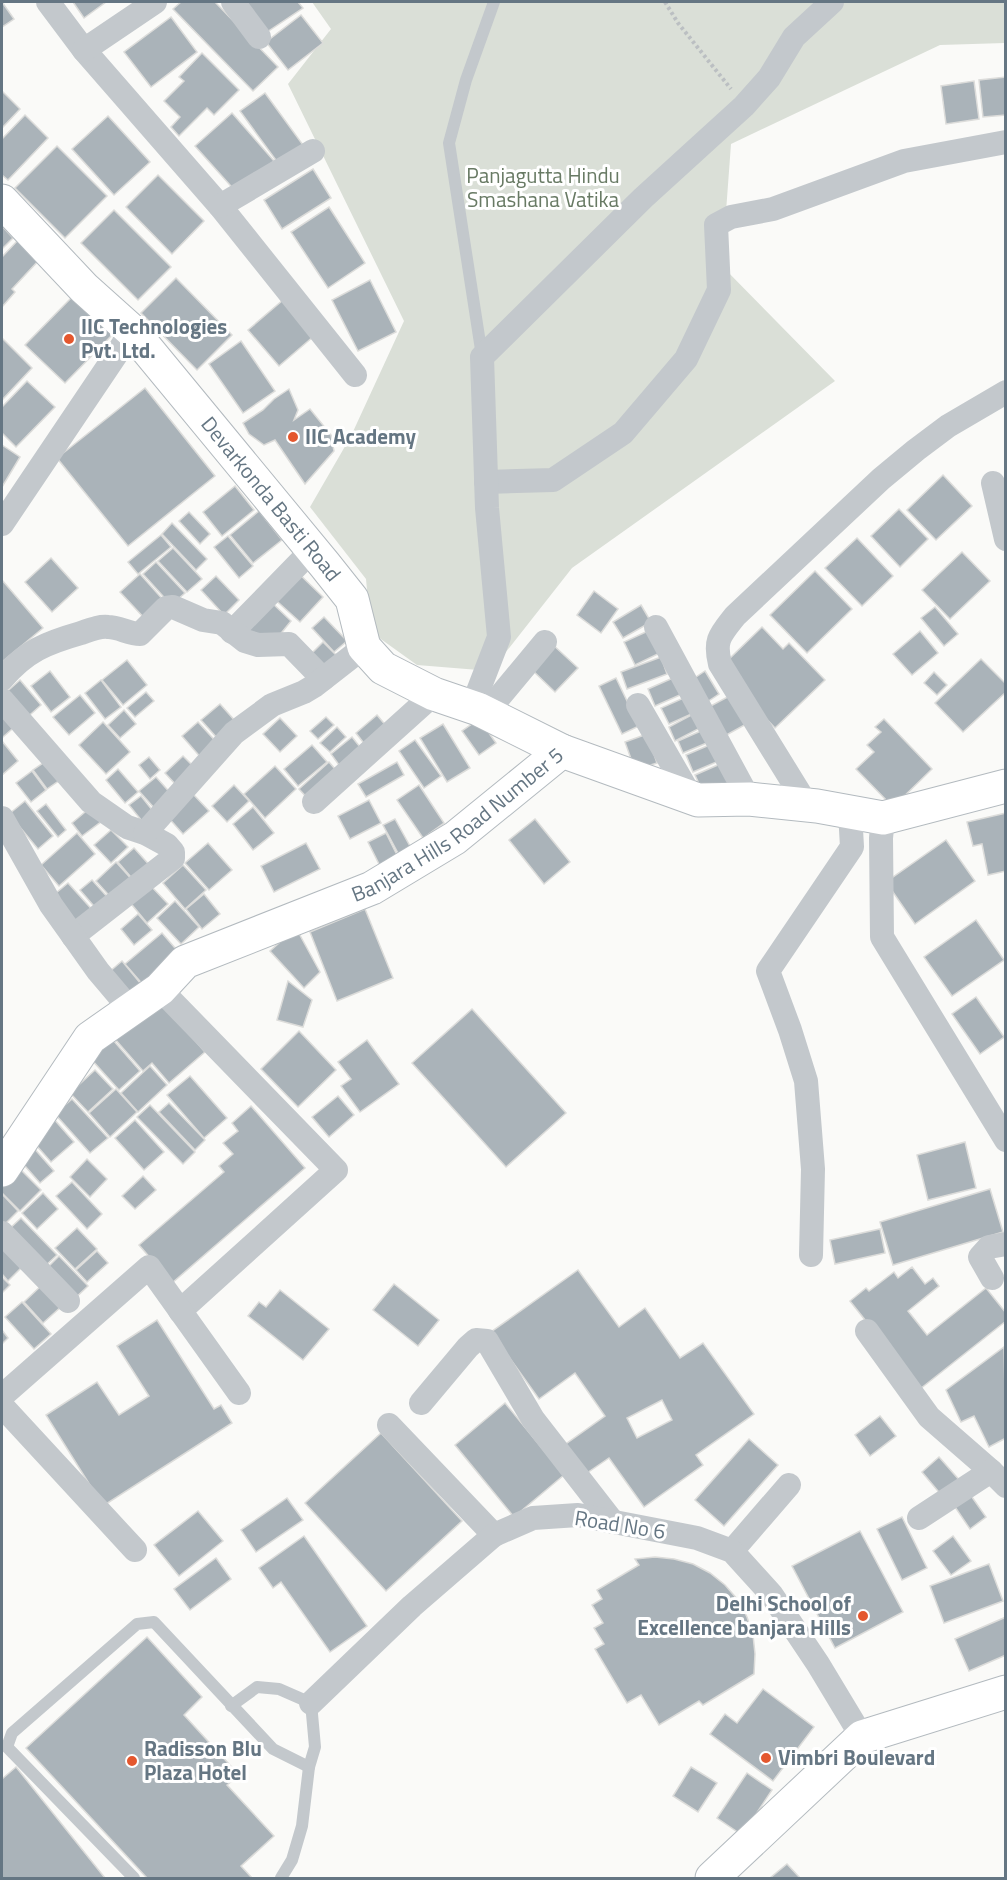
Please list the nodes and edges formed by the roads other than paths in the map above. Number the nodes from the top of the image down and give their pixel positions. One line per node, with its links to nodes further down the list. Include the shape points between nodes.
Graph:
1 (48, 2): 7 (street)
2 (155, 2): 7 (street)
3 (233, 2): 6 (street)
4 (494, 2): 13 (lane, via 449,143)
5 (832, 2): 13 (street, via 794,37 769,78 744,106 643,198)
6 (260, 38)
7 (84, 50): 11 (street)
8 (1005, 142): 16 (street, via 904,161 716,225 719,290 686,359 622,433 553,480)
9 (313, 151): 11 (street)
10 (2, 201): 12 (street, Devarkonda Basti Road, via 84,288)
11 (220, 206): 14 (street)
12 (132, 331): 18 (street); 20 (street, Devarkonda Basti Road)
13 (482, 357): 16 (street)
14 (356, 375)
15 (1005, 392): 36 (street, via 948,426 899,465 721,633 716,649 720,664)
16 (486, 482): 30 (street, via 499,637)
17 (993, 483): 19 (street)
18 (2, 524)
19 (1005, 539)
20 (312, 550): 22 (street); 24 (street, Devarkonda Basti Road, via 352,599)
21 (656, 627): 34 (street)
22 (232, 632): 25 (street, via 222,623 166,608 140,634 110,627 51,642 24,657); 26 (street, via 258,645 289,644)
23 (545, 642): 30 (street)
24 (364, 647): 26 (street); 27 (street, Devarkonda Basti Road, via 383,668)
25 (2, 679)
26 (323, 679): 40 (street, via 272,705 234,733)
27 (434, 694): 30 (street, Devarkonda Basti Road); 35 (street)
28 (2, 700): 40 (street, via 91,802 127,827)
29 (638, 705): 33 (street)
30 (479, 710): 31 (street, Devarkonda Basti Road)
31 (562, 750): 33 (street, Banjara Hills Road Number 5); 42 (street, Banjara Hills Road Number 5, via 455,838 372,888 185,962)
32 (1005, 786): 39 (street, Banjara Hills Road Number 5)
33 (691, 797): 34 (street, Banjara Hills Road Number 5)
34 (749, 799): 36 (street, Banjara Hills Road Number 5)
35 (314, 802)
36 (812, 806): 37 (street, Banjara Hills Road Number 5)
37 (850, 812): 39 (street, Banjara Hills Road Number 5); 48 (street, via 852,847 768,971 806,1081 813,1169)
38 (2, 818): 41 (street, via 51,905)
39 (883, 819): 44 (street, via 882,937)
40 (145, 833): 41 (street, via 167,844 173,858)
41 (74, 936): 43 (street)
42 (160, 989): 43 (street, Banjara Hills Road Number 5); 51 (street, via 336,1170)
43 (131, 1010): 45 (street, Banjara Hills Road Number 5, via 90,1038)
44 (1005, 1140)
45 (2, 1170)
46 (2, 1233): 50 (street)
47 (1005, 1244): 49 (street, via 989,1247 980,1257)
48 (811, 1255)
49 (992, 1278)
50 (68, 1301)
51 (180, 1311): 53 (street); 54 (street, via 149,1267)
52 (867, 1331): 58 (street, via 929,1417)
53 (239, 1393)
54 (2, 1396)
55 (421, 1403): 61 (street, via 468,1347 476,1340 487,1341 533,1419)
56 (2, 1406): 63 (street)
57 (389, 1425): 62 (street)
58 (998, 1479): 60 (street)
59 (789, 1485): 64 (street)
60 (919, 1518)
61 (613, 1522): 62 (street, Road No 6, via 578,1515 533,1518); 64 (street, Road No 6, via 697,1538)
62 (494, 1534): 66 (street, Road No 6)
63 (135, 1550)
64 (732, 1551): 68 (street, Road No 6, via 771,1594)
65 (1005, 1692): 68 (street)
66 (311, 1703): 67 (lane, via 279,1689 257,1687); 69 (lane, via 315,1747)
67 (231, 1706): 69 (lane, via 273,1749); 70 (lane, via 153,1622 137,1624 12,1733 7,1747)
68 (862, 1737): 72 (street)
69 (309, 1767): 71 (lane, via 302,1826 292,1860)
70 (134, 1878)
71 (281, 1878)
72 (712, 1878)

